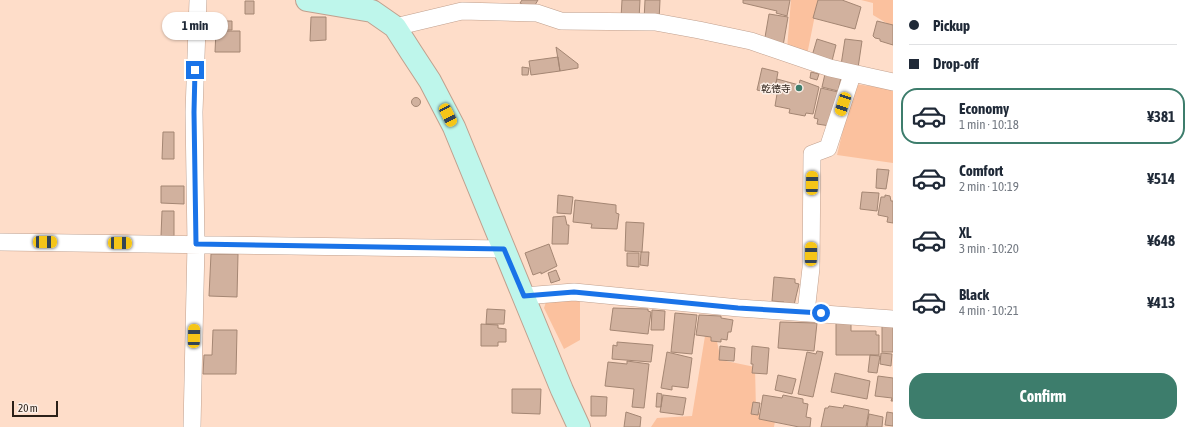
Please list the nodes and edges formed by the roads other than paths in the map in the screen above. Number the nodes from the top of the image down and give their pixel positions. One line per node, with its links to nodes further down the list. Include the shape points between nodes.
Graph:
1 (198, 0): 7 (street, via 194,112)
2 (307, 0): 3 (street, via 372,11)
3 (395, 27): 4 (street, via 462,11 537,14 561,21 655,22 751,42); 8 (street, via 430,81 454,127)
4 (852, 75): 5 (street); 10 (street, via 828,148 812,154 810,268)
5 (893, 82)
6 (0, 242): 7 (street)
7 (196, 244): 8 (street); 12 (street)
8 (504, 249): 9 (street)
9 (524, 296): 10 (street, via 574,292); 13 (street)
10 (806, 312): 11 (street)
11 (893, 319)
12 (192, 427)
13 (579, 427)

